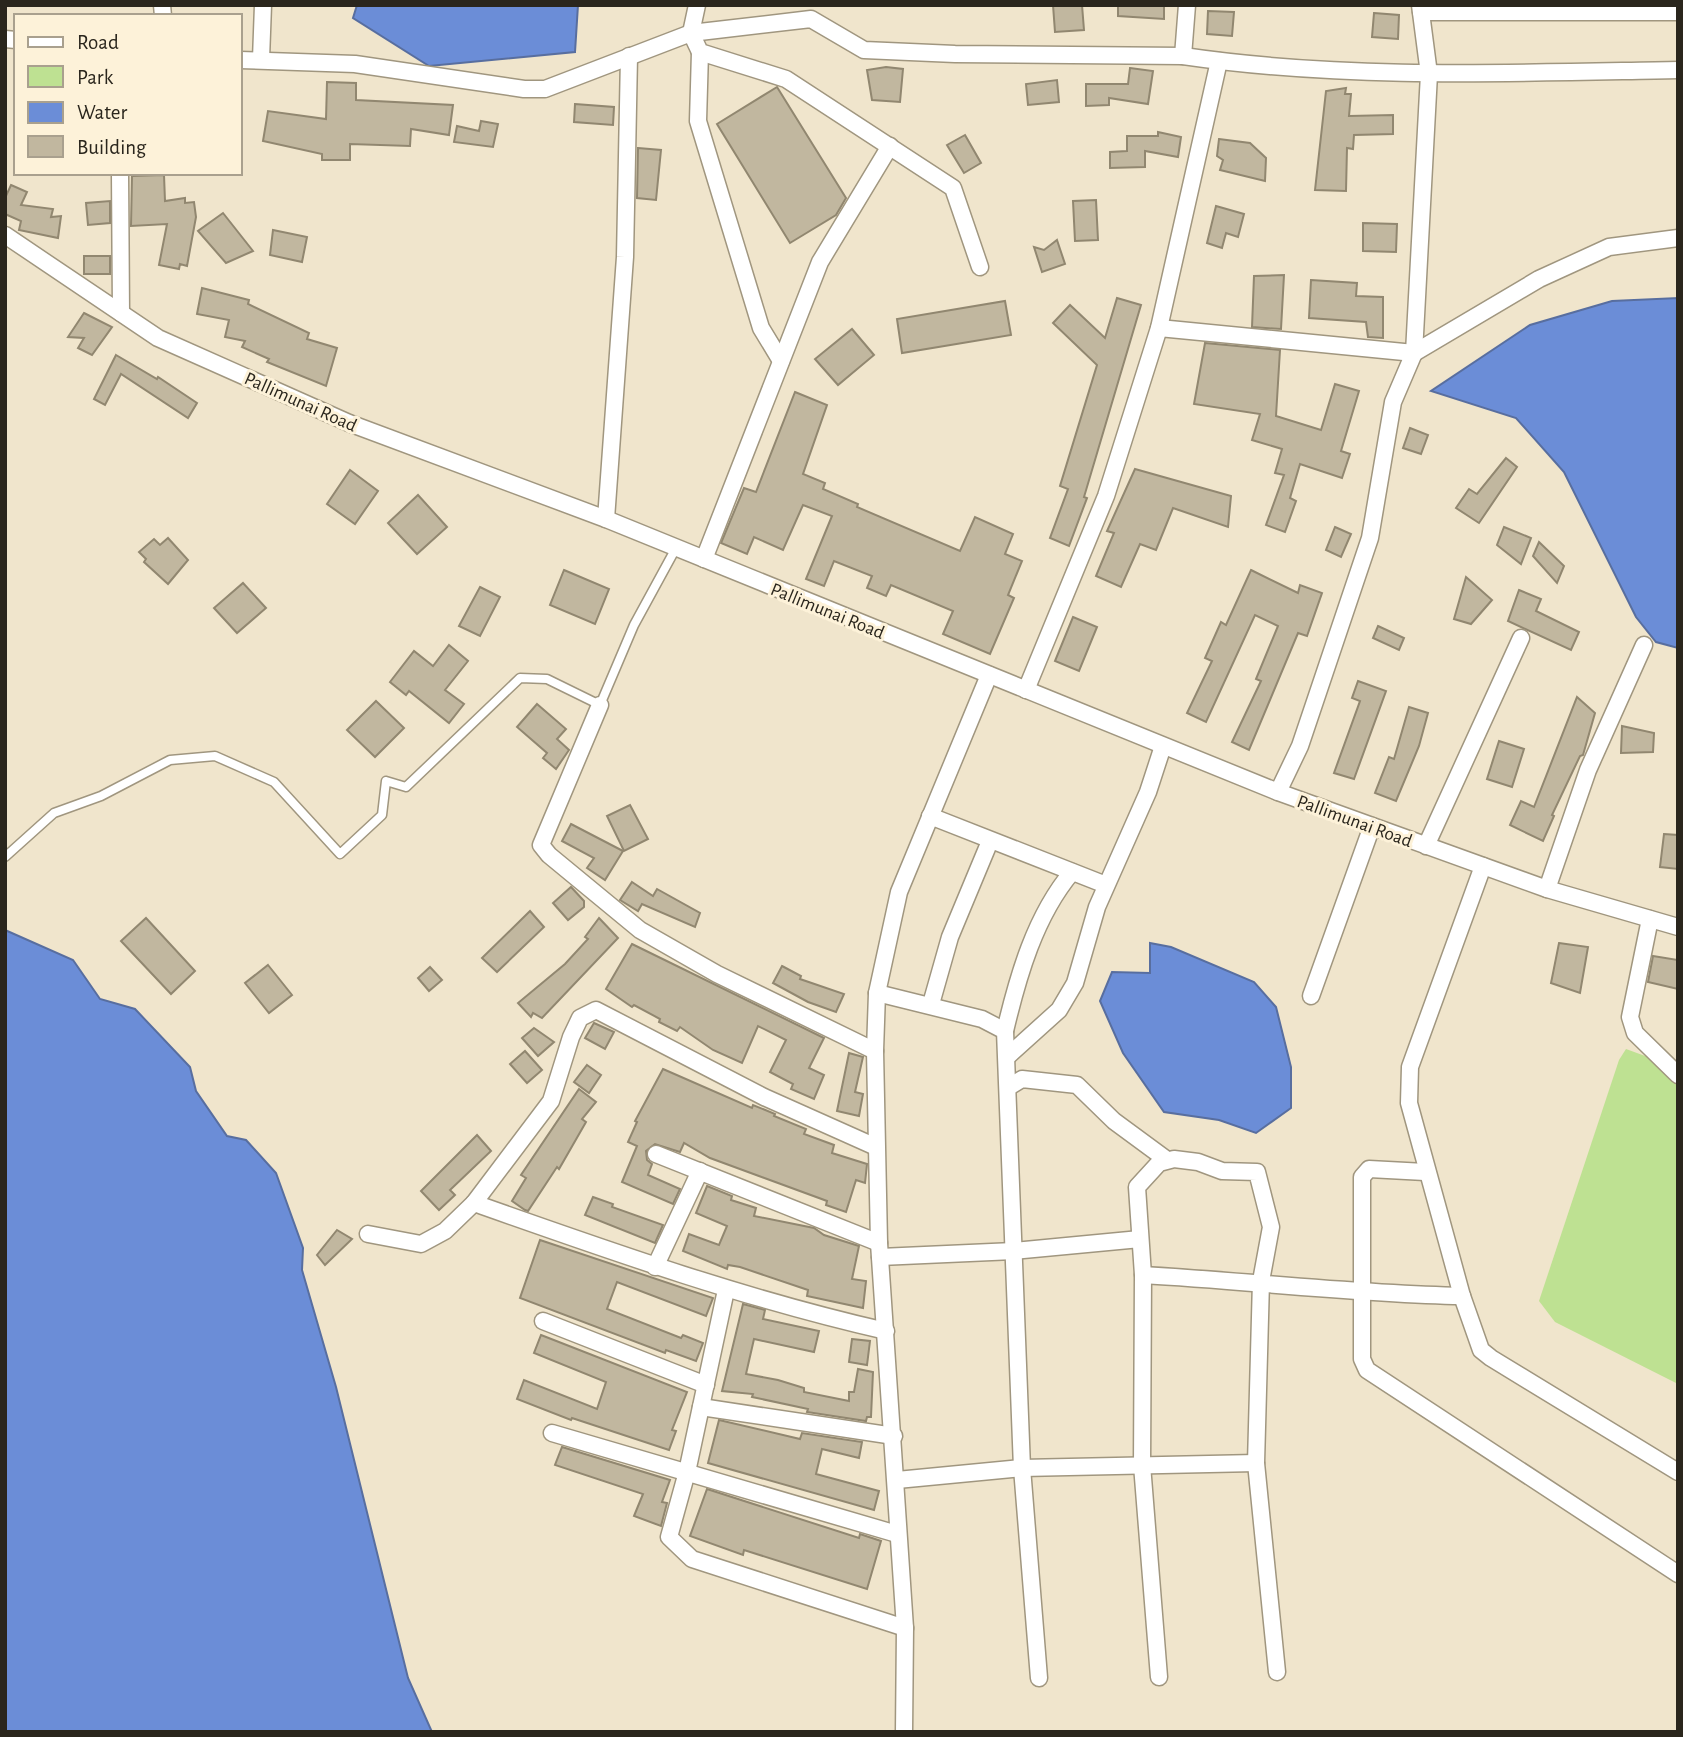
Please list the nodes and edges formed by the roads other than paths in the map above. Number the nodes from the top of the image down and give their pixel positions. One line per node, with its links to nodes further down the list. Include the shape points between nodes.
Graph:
1 (263, 5): 10 (street)
2 (697, 5): 6 (street)
3 (1187, 5): 9 (street)
4 (1421, 9): 5 (street); 14 (street)
5 (1678, 12)
6 (691, 33): 7 (street); 8 (street); 9 (street, via 811,19 864,50)
7 (700, 52): 15 (street, via 786,79); 23 (street, via 698,121 761,328)
8 (629, 55): 10 (street, via 545,89 355,64); 24 (street, via 625,257)
9 (1183, 56): 12 (street)
10 (261, 59): 11 (street)
11 (242, 60)
12 (1219, 61): 14 (street); 21 (street)
13 (1678, 70): 14 (street)
14 (1429, 74): 22 (street)
15 (890, 146): 19 (street, via 953,188); 23 (street, via 820,262)
16 (120, 175): 20 (street)
17 (5, 235): 20 (street, Pallimunai Road)
18 (1678, 238): 22 (street, via 1609,247 1539,279)
19 (980, 267)
20 (121, 313): 24 (street, Pallimunai Road, via 158,338 349,423)
21 (1159, 328): 22 (street); 30 (street, via 1105,496)
22 (1414, 353): 33 (street, via 1393,402 1370,538 1300,746)
23 (781, 361): 26 (street)
24 (606, 519): 25 (street, Pallimunai Road)
25 (676, 548): 26 (street, Pallimunai Road); 31 (lane, via 634,625)
26 (704, 559): 29 (street, Pallimunai Road)
27 (1521, 638): 37 (street)
28 (1644, 645): 42 (street, via 1588,770)
29 (989, 675): 30 (street, Pallimunai Road); 34 (street)
30 (1026, 690): 32 (street, Pallimunai Road)
31 (600, 705): 38 (lane, via 547,678 520,678 406,787 386,781 382,815 341,854 274,782 215,756 170,760 101,796 54,813); 49 (street, via 541,845 548,855 639,930 717,974)
32 (1163, 746): 33 (street, Pallimunai Road); 41 (street, via 1148,792)
33 (1278, 792): 35 (street, Pallimunai Road)
34 (930, 816): 36 (street); 45 (street, via 898,892)
35 (1372, 826): 37 (street, Pallimunai Road); 46 (street)
36 (990, 841): 40 (street); 47 (street, via 950,937)
37 (1426, 846): 39 (street, Pallimunai Road)
38 (5, 858)
39 (1483, 866): 42 (street, Pallimunai Road); 57 (street, via 1410,1067 1409,1103)
40 (1072, 872): 41 (street); 48 (street, via 1020,968)
41 (1106, 885): 50 (street, via 1075,983 1059,1010)
42 (1546, 889): 43 (street, Pallimunai Road)
43 (1650, 919): 44 (street, Pallimunai Road); 51 (street, via 1630,1017 1635,1033)
44 (1678, 927)
45 (877, 993): 47 (street); 49 (street)
46 (1311, 996)
47 (931, 1004): 48 (street)
48 (1005, 1031): 50 (street)
49 (875, 1051): 53 (street)
50 (1008, 1056): 52 (street)
51 (1678, 1076)
52 (1009, 1087): 55 (street, via 1022,1079 1077,1085 1114,1121); 62 (street)
53 (876, 1147): 58 (street, via 764,1097 596,1010 580,1018 551,1101); 61 (street)
54 (656, 1154): 56 (street)
55 (1171, 1160): 60 (street, via 1158,1163 1137,1187); 65 (street, via 1249,1172 1270,1227)
56 (700, 1171): 61 (street); 63 (street)
57 (1425, 1172): 67 (street, via 1369,1169 1362,1177); 68 (street)
58 (474, 1203): 59 (street, via 444,1231 421,1244); 63 (street)
59 (368, 1234)
60 (1140, 1240): 62 (street); 64 (street)
61 (880, 1250): 62 (street); 70 (street)
62 (1014, 1251): 77 (street)
63 (655, 1267): 66 (street)
64 (1143, 1275): 65 (street); 76 (street)
65 (1261, 1281): 67 (street); 75 (street)
66 (726, 1290): 70 (street); 71 (street)
67 (1364, 1294): 68 (street); 82 (street, via 1362,1359 1367,1370)
68 (1462, 1296): 79 (street, via 1481,1350)
69 (543, 1321): 71 (street)
70 (886, 1331): 74 (street)
71 (706, 1385): 72 (street)
72 (701, 1406): 74 (street); 78 (street)
73 (552, 1433): 78 (street)
74 (894, 1436): 80 (street)
75 (1256, 1463): 76 (street); 84 (street)
76 (1142, 1465): 77 (street); 85 (street)
77 (1022, 1468): 80 (street); 86 (street)
78 (687, 1472): 81 (street); 83 (street, via 669,1537 692,1559)
79 (1678, 1472)
80 (897, 1480): 81 (street)
81 (897, 1534): 83 (street)
82 (1678, 1574)
83 (905, 1628): 87 (street)
84 (1277, 1672)
85 (1159, 1677)
86 (1039, 1678)
87 (904, 1732)

